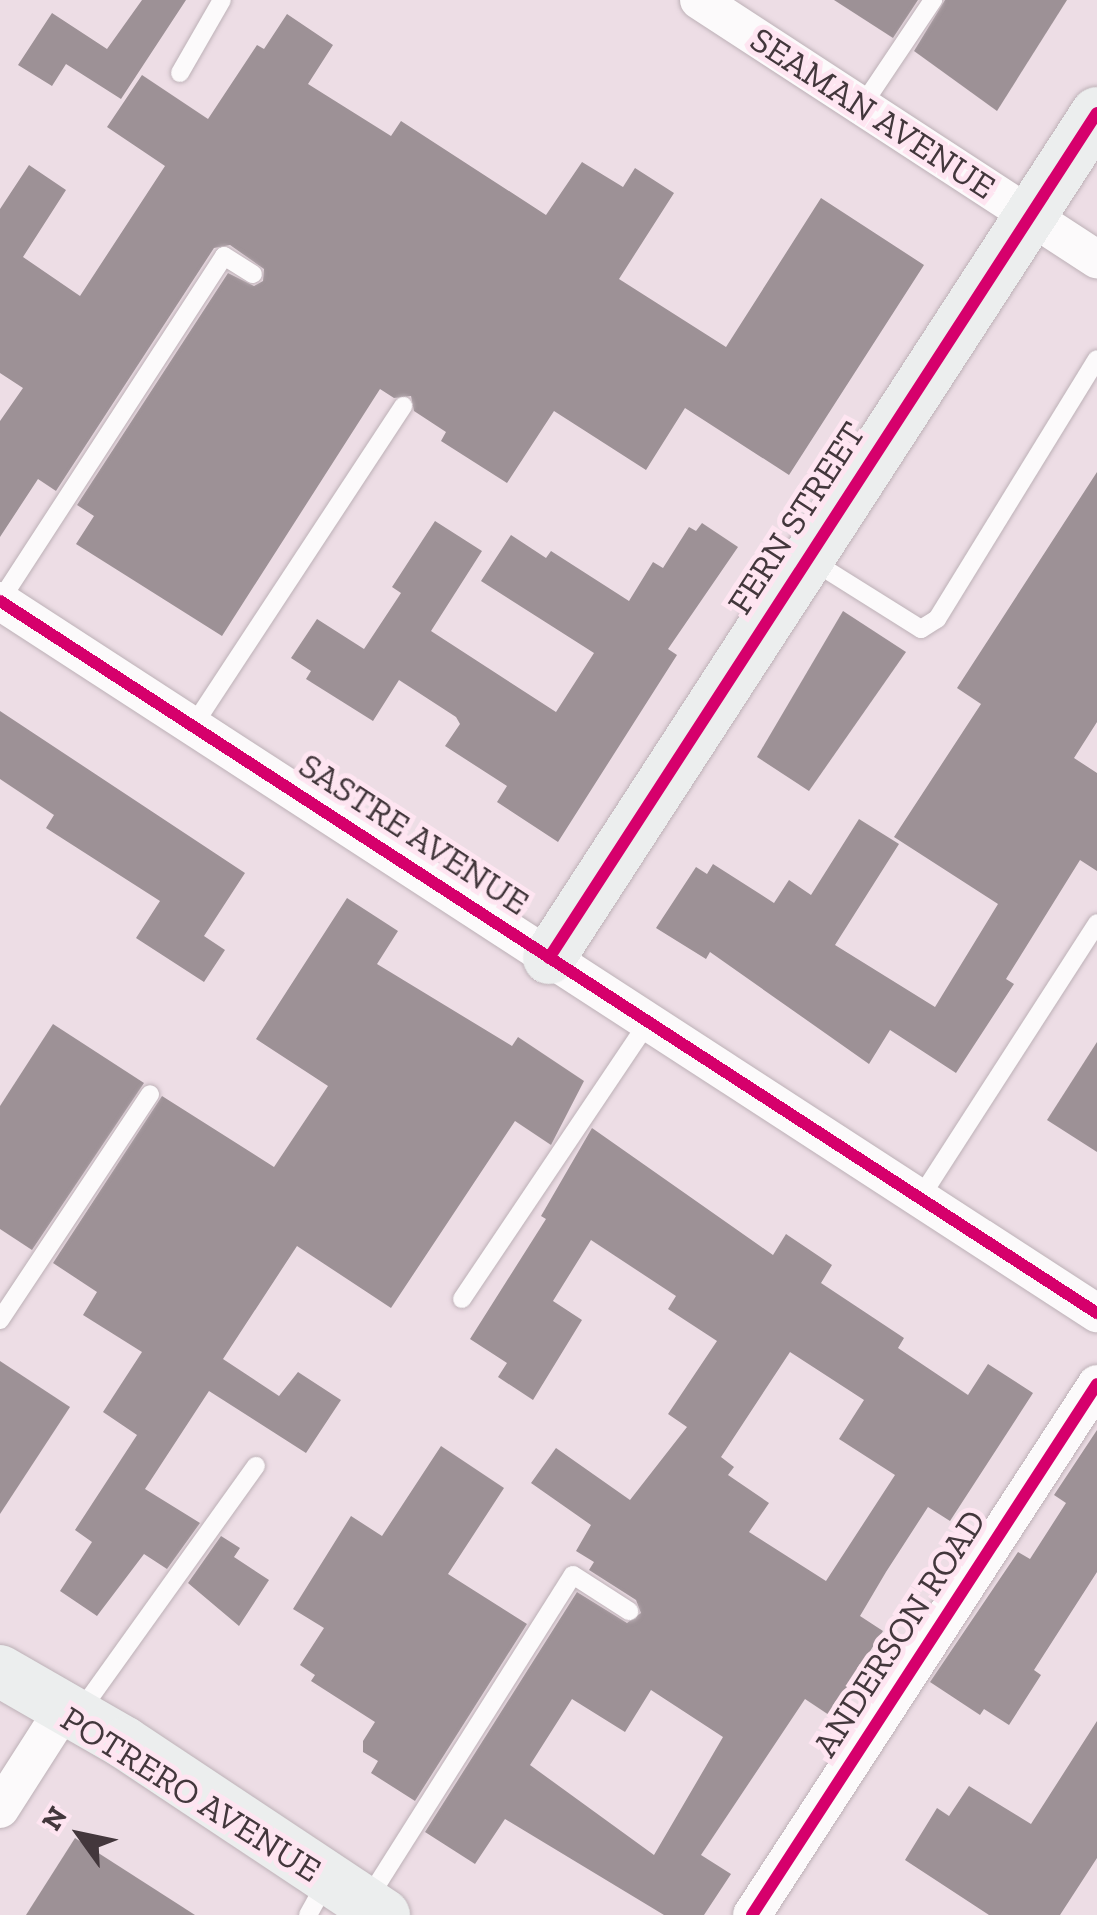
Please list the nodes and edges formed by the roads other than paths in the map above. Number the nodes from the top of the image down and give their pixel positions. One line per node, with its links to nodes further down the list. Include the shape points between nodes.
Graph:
1 (222, 0): 4 (lane)
2 (698, 0): 5 (street, SEAMAN AVENUE)
3 (933, 0): 5 (lane)
4 (180, 72)
5 (862, 106): 7 (street, SEAMAN AVENUE)
6 (1097, 113): 7 (street, FERN STREET)
7 (1030, 216): 8 (street, SEAMAN AVENUE); 12 (street, FERN STREET)
8 (1097, 259)
9 (252, 274): 13 (lane, via 224,256)
10 (1097, 359): 12 (lane, via 937,619 921,629)
11 (404, 406): 14 (lane)
12 (806, 557): 16 (street, FERN STREET)
13 (0, 601): 14 (street, SASTRE AVENUE)
14 (193, 726): 16 (street, SASTRE AVENUE)
15 (1097, 923): 19 (lane)
16 (549, 958): 17 (street, SASTRE AVENUE)
17 (649, 1022): 19 (street, SASTRE AVENUE); 20 (lane)
18 (150, 1094): 22 (lane)
19 (920, 1198): 21 (street, SASTRE AVENUE)
20 (462, 1299)
21 (1097, 1313)
22 (0, 1320)
23 (1097, 1384): 30 (street, ANDERSON ROAD)
24 (256, 1466): 27 (lane)
25 (629, 1611): 29 (lane, via 574,1575)
26 (0, 1671): 27 (street, POTRERO AVENUE)
27 (68, 1716): 28 (street); 29 (street, POTRERO AVENUE, via 124,1743)
28 (0, 1809)
29 (346, 1903)
30 (752, 1915)

